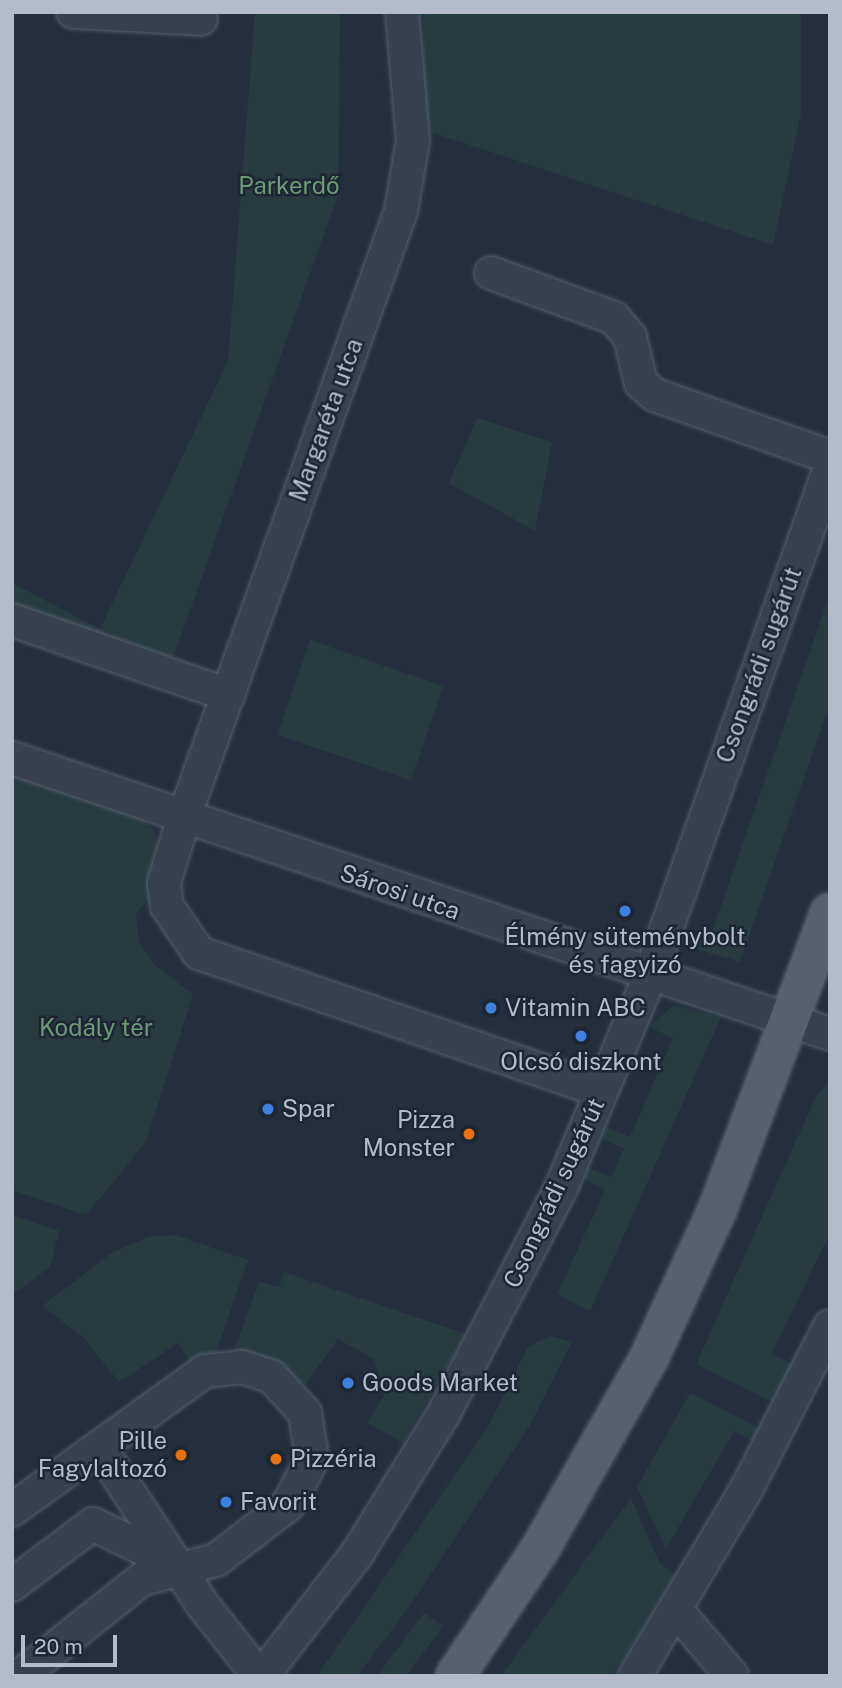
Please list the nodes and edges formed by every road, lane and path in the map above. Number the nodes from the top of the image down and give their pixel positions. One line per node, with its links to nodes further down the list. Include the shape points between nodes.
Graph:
1 (73, 12): 3 (street)
2 (402, 12): 8 (street, Margaréta utca, via 413,140 401,211)
3 (201, 19)
4 (491, 273): 5 (street, via 614,318 629,337 641,383 655,395)
5 (830, 457)
6 (830, 468): 12 (street, Csongrádi sugárút)
7 (12, 620): 8 (street)
8 (228, 695): 10 (street, Margaréta utca)
9 (12, 758): 10 (street, Sárosi utca)
10 (184, 817): 12 (street, Sárosi utca); 15 (street, Margaréta utca, via 164,883 174,925 199,953)
11 (830, 912): 13 (main road)
12 (649, 978): 13 (street, Sárosi utca); 15 (street, Csongrádi sugárút)
13 (790, 1019): 14 (street, Sárosi utca); 24 (main road, via 718,1208 649,1359 540,1549)
14 (830, 1034)
15 (601, 1091): 23 (street, Csongrádi sugárút, via 562,1186 444,1413 357,1554)
16 (830, 1326): 21 (street)
17 (99, 1447): 18 (street); 19 (street); 19 (street, via 188,1379 220,1367 271,1377 305,1413 312,1459 288,1505 216,1560)
18 (12, 1510)
19 (180, 1567): 20 (street, via 93,1524); 22 (street, via 142,1579); 23 (street)
20 (12, 1585)
21 (677, 1611): 25 (street); 26 (street)
22 (20, 1676)
23 (261, 1676)
24 (455, 1676)
25 (635, 1676)
26 (732, 1676)

